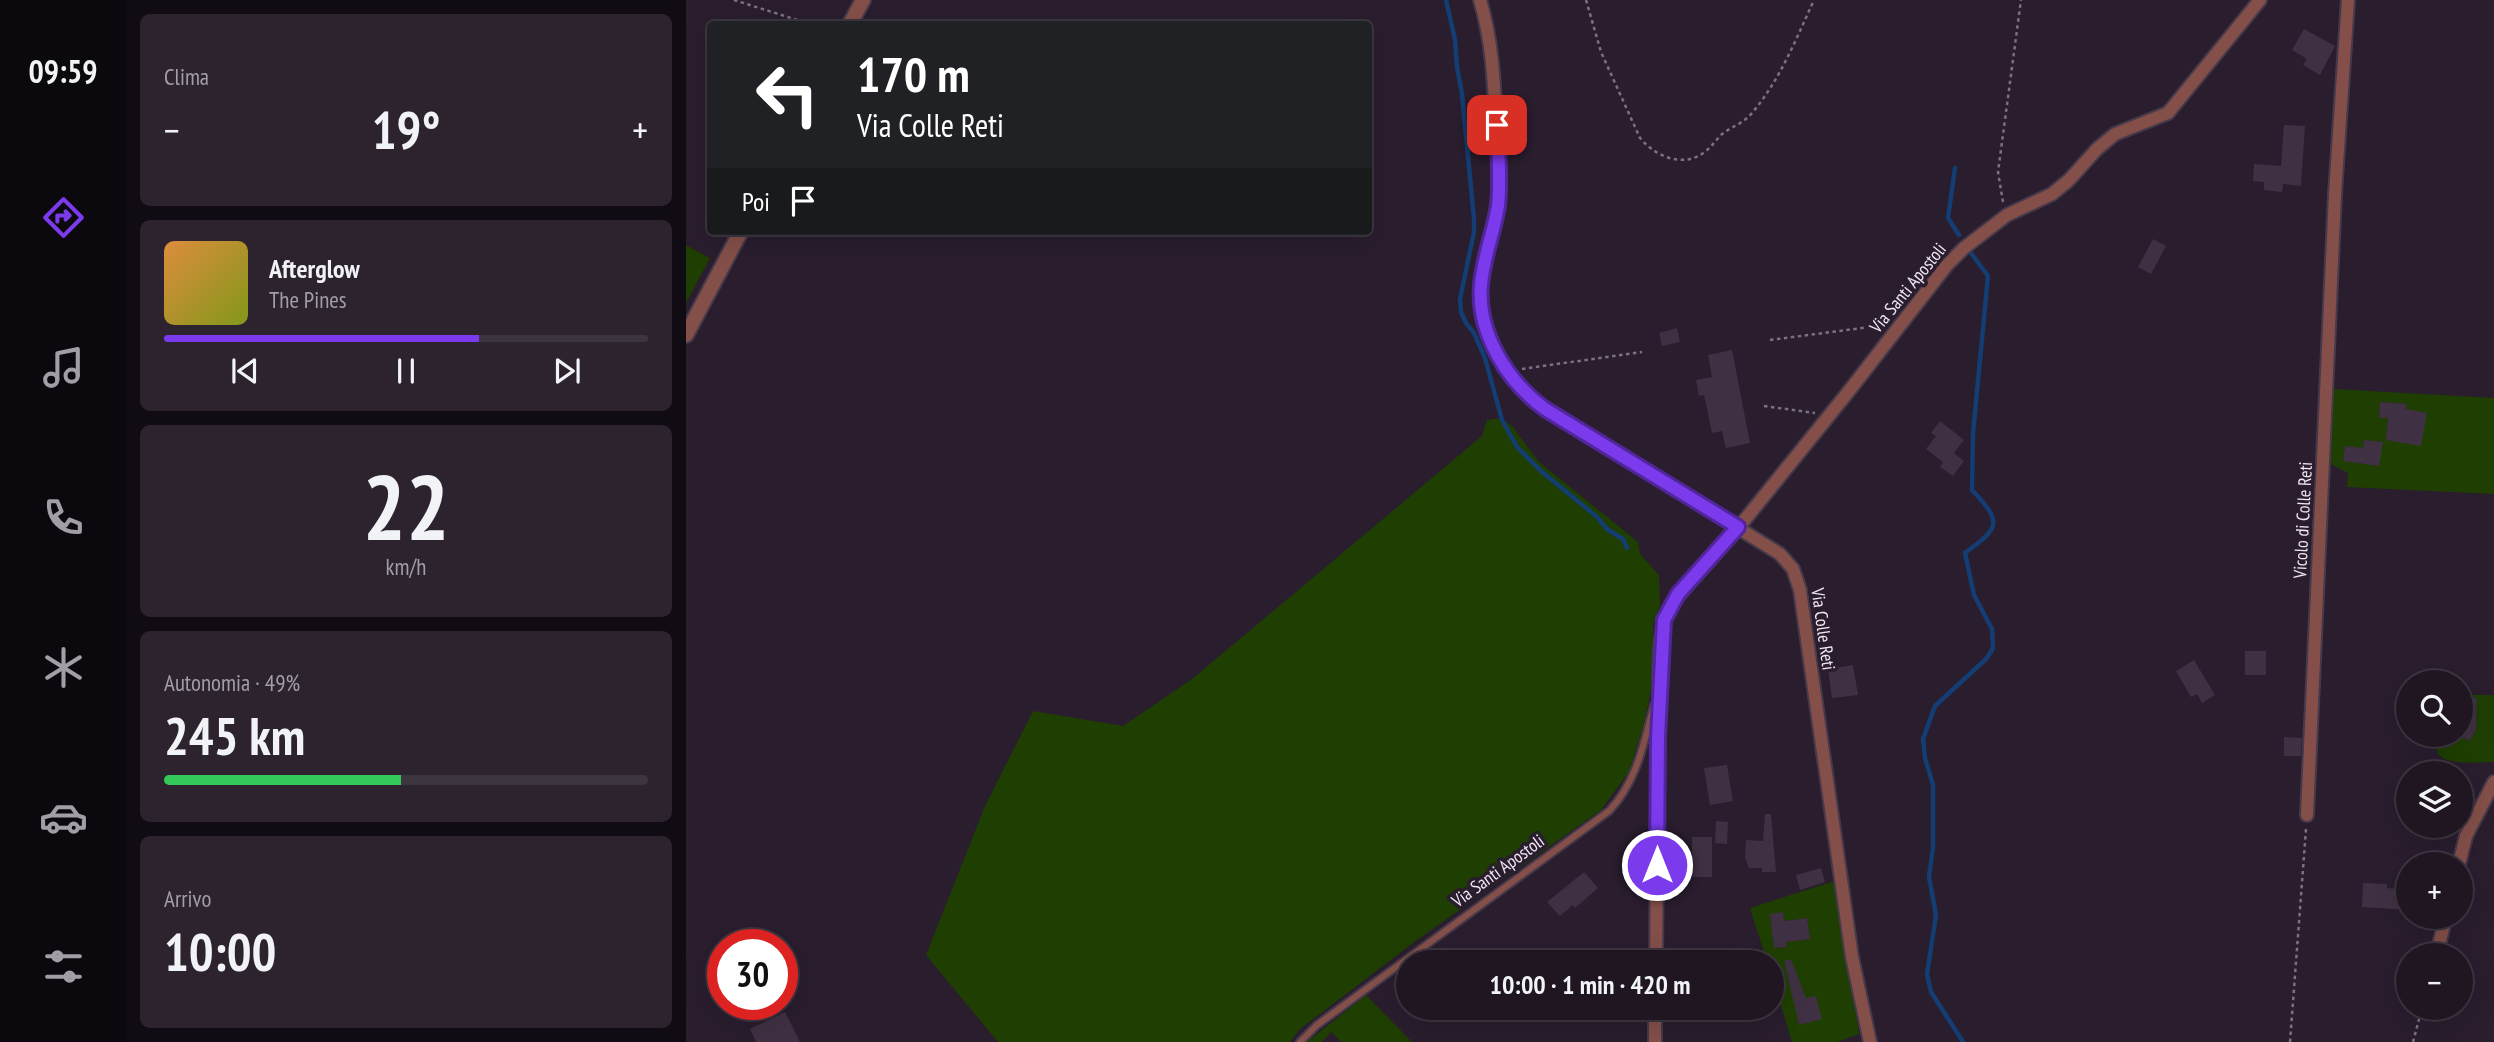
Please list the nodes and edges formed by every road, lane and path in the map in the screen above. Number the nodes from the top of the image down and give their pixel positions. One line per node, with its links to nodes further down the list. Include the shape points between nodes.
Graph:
1 (734, 0): 9 (path)
2 (863, 0): 10 (street)
3 (1480, 0): 17 (street, Via Colle Reti, via 1493,61 1499,176 1498,206 1481,283 1482,302 1491,341)
4 (1586, 0): 5 (path, via 1601,52 1640,138 1662,157 1676,160 1705,153 1724,132 1752,113 1777,79)
5 (1814, 0)
6 (2021, 0): 11 (path, via 1998,172)
7 (2260, 0): 11 (street, Via Santi Apostoli, via 2168,113 2115,134 2052,194)
8 (2348, 0): 23 (street, Vicolo di Colle Reti)
9 (800, 21)
10 (852, 21)
11 (2007, 215): 13 (street, Via Santi Apostoli, via 1947,265)
12 (739, 235): 14 (street)
13 (1898, 328): 15 (path, via 1891,325); 19 (street, Via Santi Apostoli)
14 (686, 335)
15 (1770, 340)
16 (1642, 352): 17 (path, via 1525,367)
17 (1513, 378): 20 (street, Via Colle Reti, via 1545,409)
18 (1764, 406): 19 (path)
19 (1829, 416): 20 (street, Via Santi Apostoli)
20 (1738, 527): 21 (street, Via Santi Apostoli, via 1678,594 1666,615); 30 (street, Via Colle Reti, via 1784,557 1798,583 1852,957)
21 (1660, 687): 25 (street, Via Santi Apostoli); 28 (lane, Via Santi Apostoli, via 1637,767 1613,807)
22 (2494, 782): 24 (street)
23 (2307, 815): 31 (path)
24 (2462, 852)
25 (1656, 950)
26 (1655, 1020): 29 (street)
27 (2419, 1020): 32 (path)
28 (1300, 1042)
29 (1655, 1042)
30 (1870, 1042)
31 (2290, 1042)
32 (2413, 1042)

